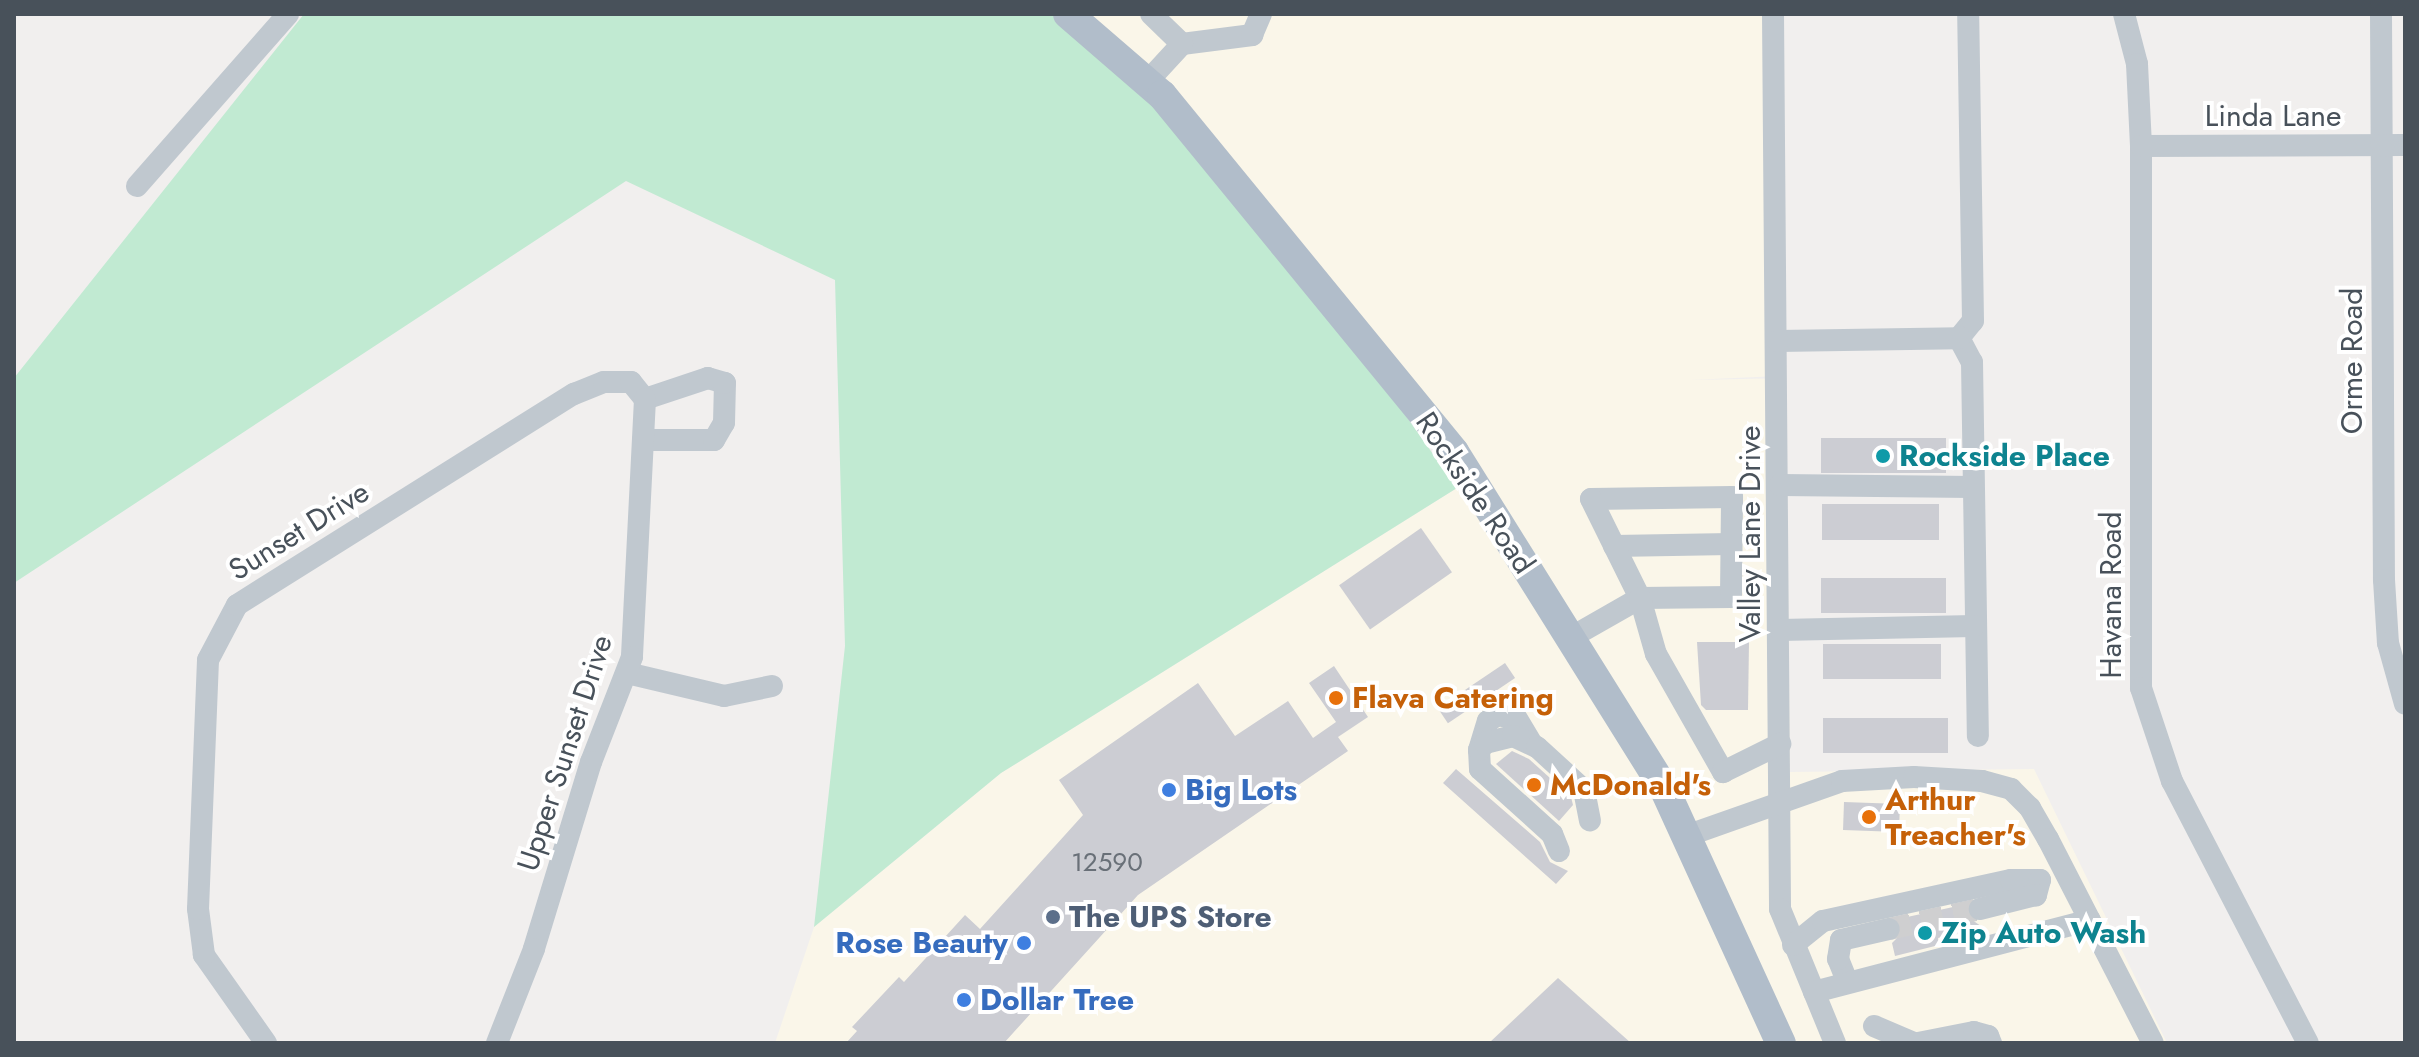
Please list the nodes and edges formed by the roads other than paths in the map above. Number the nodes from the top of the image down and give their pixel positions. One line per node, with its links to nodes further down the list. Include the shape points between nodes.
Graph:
1 (288, 14): 14 (street)
2 (1068, 14): 10 (main road, Rockside Road)
3 (1151, 14): 9 (street)
4 (1261, 14): 9 (street, via 1252,35)
5 (1773, 14): 16 (street, Valley Lane Drive)
6 (1968, 14): 15 (street, via 1973,321)
7 (2124, 14): 12 (street, Havana Road, via 2137,64)
8 (2381, 14): 13 (street, Orme Road)
9 (1182, 44): 10 (street)
10 (1147, 82): 26 (main road, Rockside Road, via 1454,452)
11 (2405, 145): 13 (street, Linda Lane)
12 (2141, 146): 13 (street, Linda Lane); 50 (street, Havana Road, via 2141,688 2172,781)
13 (2380, 146): 29 (street, Orme Road, via 2384,580 2388,643)
14 (137, 186)
15 (1959, 338): 16 (street); 20 (street, via 1972,362)
16 (1778, 341): 19 (street, Valley Lane Drive)
17 (638, 390): 18 (street, Upper Sunset Drive); 18 (street, Sunset Drive, via 708,378 725,383 724,423 714,440); 43 (street, Sunset Drive, via 604,382 574,394 237,605 208,660 198,909 204,955)
18 (643, 440): 27 (street, Upper Sunset Drive, via 636,630)
19 (1780, 485): 20 (street); 25 (street, Valley Lane Drive)
20 (1973, 487): 24 (street)
21 (1731, 544): 22 (street); 22 (street, via 1732,497 1591,499); 23 (street, via 1731,597)
22 (1614, 546): 23 (street)
23 (1640, 598): 26 (street); 31 (street, via 1656,654 1723,772)
24 (1974, 626): 25 (street); 30 (street)
25 (1780, 630): 31 (street, Valley Lane Drive)
26 (1570, 638): 34 (main road, Rockside Road)
27 (627, 673): 28 (street, via 724,696); 44 (street, Upper Sunset Drive, via 591,762 534,949)
28 (772, 686)
29 (2405, 704)
30 (1978, 736)
31 (1780, 744): 32 (street, Valley Lane Drive)
32 (1780, 804): 34 (street); 37 (street, via 1851,780 1914,777 1999,784 2030,808); 39 (street, Valley Lane Drive, via 1780,909)
33 (1590, 820): 35 (street, via 1584,790 1532,744 1513,736 1485,743 1479,750 1480,769 1552,834)
34 (1689, 835): 45 (main road, Rockside Road)
35 (1559, 851)
36 (1980, 909): 39 (street, via 2036,895 2040,880 2011,880 1823,921)
37 (2090, 920): 40 (street); 49 (street)
38 (1889, 929): 40 (street, via 1841,940 1838,959)
39 (1793, 945): 41 (street, Valley Lane Drive)
40 (1847, 981): 41 (street)
41 (1814, 992): 46 (street, Valley Lane Drive)
42 (1874, 1026): 47 (street)
43 (266, 1043)
44 (497, 1043)
45 (1781, 1043)
46 (1835, 1043)
47 (1916, 1043): 48 (street, via 1974,1032 1988,1036)
48 (1991, 1043)
49 (2153, 1043)
50 (2308, 1043)

